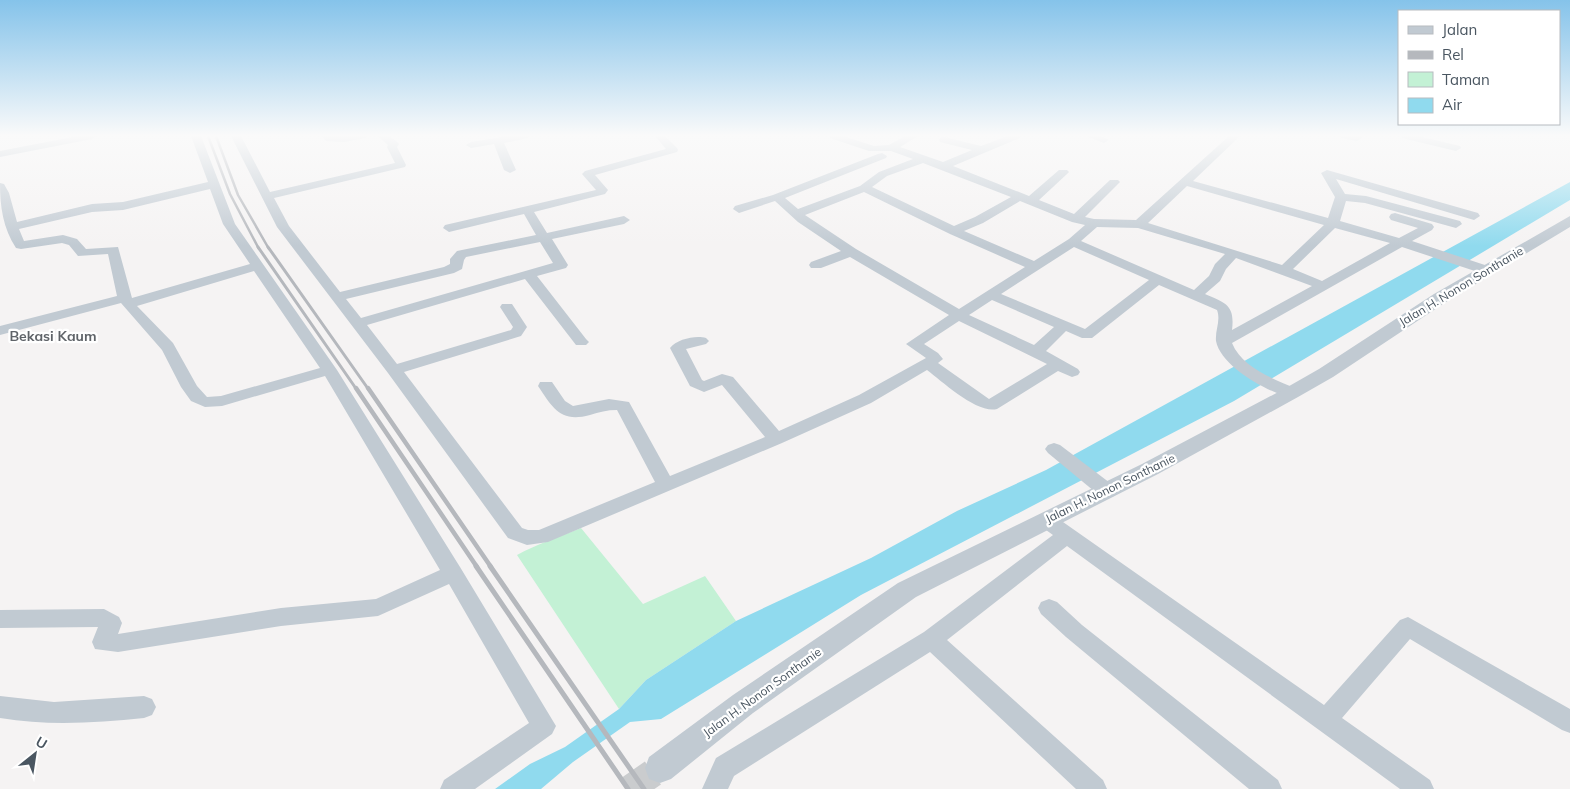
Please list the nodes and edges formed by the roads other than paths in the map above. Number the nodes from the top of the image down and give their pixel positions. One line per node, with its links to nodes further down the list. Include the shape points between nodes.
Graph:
1 (211, 173): 12 (street)
2 (254, 173): 15 (street)
3 (367, 173): 15 (street)
4 (591, 173): 20 (street, via 588,174 602,191)
5 (836, 173): 16 (street)
6 (886, 173): 14 (street)
7 (959, 173): 18 (street)
8 (1062, 173): 18 (street)
9 (1195, 173): 11 (street)
10 (1114, 182): 24 (street)
11 (1185, 182): 28 (street); 29 (street)
12 (215, 184): 31 (street, via 123,206 92,208); 41 (street, via 230,224)
13 (0, 186): 31 (street, via 6,197)
14 (864, 188): 21 (street); 33 (street)
15 (266, 196): 50 (street, via 283,227)
16 (777, 197): 19 (street); 21 (street)
17 (1341, 197): 22 (street, via 1327,173); 29 (street); 30 (street, via 1394,206)
18 (1025, 200): 24 (street); 33 (street)
19 (739, 209)
20 (527, 210): 32 (street); 34 (street)
21 (797, 214): 37 (street)
22 (1474, 216)
23 (1395, 217): 36 (street, via 1428,226)
24 (1076, 219): 27 (street)
25 (624, 220): 34 (street)
26 (1570, 221): 43 (street, Jalan H. Nonon Sonthanie)
27 (1094, 223): 28 (street); 35 (street)
28 (1139, 224): 39 (street)
29 (1333, 224): 36 (street); 44 (street)
30 (1456, 224)
31 (11, 227): 51 (street, via 21,245 62,239 73,242 83,253 113,250)
32 (449, 228)
33 (954, 231): 42 (street)
34 (544, 237): 45 (street, via 561,266); 50 (street, via 462,254 456,259 457,266 449,270)
35 (1073, 242): 42 (street); 46 (street)
36 (1402, 243): 38 (street); 47 (street)
37 (851, 252): 40 (street); 53 (street)
38 (1436, 252): 43 (street)
39 (1234, 253): 44 (street); 49 (street, via 1220,267 1215,278)
40 (816, 265)
41 (258, 266): 51 (street); 63 (street)
42 (1035, 266): 48 (street)
43 (1480, 268): 67 (street, Jalan H. Nonon Sonthanie, via 1440,298)
44 (1284, 270): 47 (street)
45 (529, 275): 54 (street); 59 (street)
46 (1157, 280): 49 (street); 55 (street, via 1090,334 1083,335)
47 (1323, 286): 58 (street)
48 (991, 295): 53 (street); 55 (street)
49 (1196, 295): 58 (street, via 1225,310)
50 (336, 298): 54 (street)
51 (126, 301): 56 (street); 63 (street, via 172,353 197,398 205,402)
52 (507, 307): 64 (street, via 520,327 516,333)
53 (960, 316): 60 (street); 61 (street, via 914,344 933,356 935,360)
54 (358, 323): 64 (street)
55 (1063, 326): 60 (street)
56 (0, 331)
57 (701, 341): 68 (street, via 678,348 696,383 704,387 726,380)
58 (1224, 341): 67 (street, via 1238,363)
59 (581, 342)
60 (1036, 352): 62 (street)
61 (929, 364): 62 (street, via 983,403 991,405); 68 (street, via 865,399)
62 (1058, 364): 65 (street)
63 (329, 370): 74 (street)
64 (394, 370): 71 (street, via 515,533 522,537 542,537)
65 (1072, 372)
66 (546, 386): 71 (street, via 569,411 612,404 623,406)
67 (1291, 393): 70 (street, Jalan H. Nonon Sonthanie)
68 (776, 439): 71 (street)
69 (1059, 453): 70 (street)
70 (1099, 484): 72 (street, Jalan H. Nonon Sonthanie)
71 (666, 485)
72 (1046, 520): 73 (street); 82 (street, Jalan H. Nonon Sonthanie, via 907,590 743,704)
73 (1066, 536): 77 (street); 80 (street)
74 (454, 573): 76 (street, via 378,607 281,617 118,643 104,642 110,623 104,618); 83 (street, via 544,726)
75 (1049, 608): 86 (street)
76 (0, 619)
77 (932, 639): 84 (street, via 725,767); 85 (street)
78 (0, 707): 79 (street, via 27,713)
79 (144, 707)
80 (1324, 721): 81 (street, via 1408,626); 87 (street)
81 (1570, 722)
82 (660, 768)
83 (452, 789)
84 (714, 789)
85 (1094, 789)
86 (1269, 789)
87 (1421, 789)

